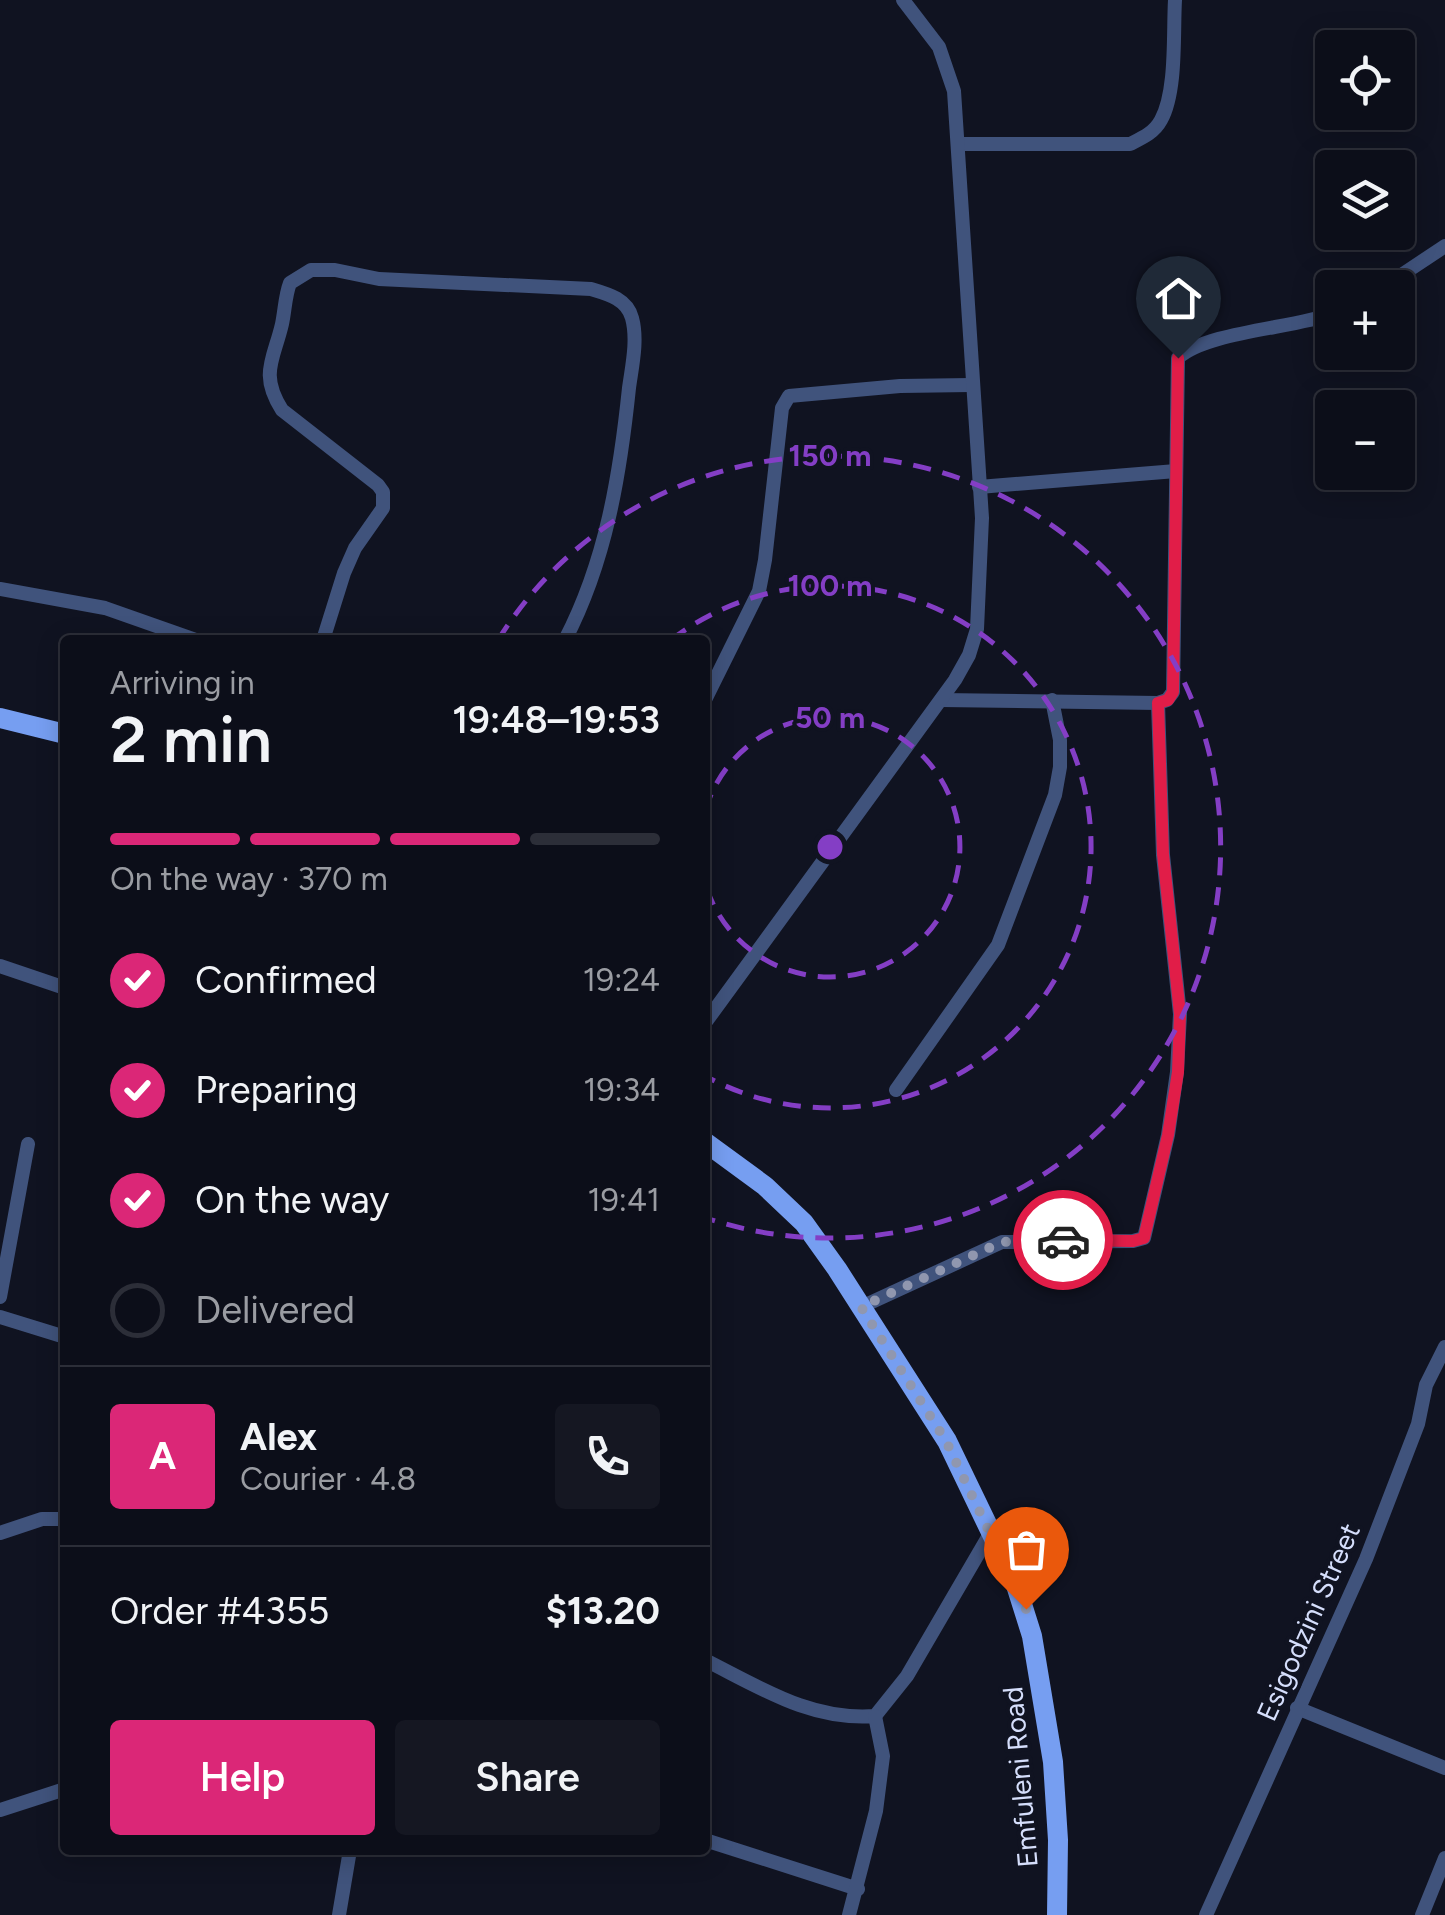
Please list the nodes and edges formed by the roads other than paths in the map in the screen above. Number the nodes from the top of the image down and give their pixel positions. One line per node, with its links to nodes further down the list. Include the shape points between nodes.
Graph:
1 (903, 0): 3 (street, via 939,47 954,91)
2 (1175, 0): 3 (street, via 1170,80 1162,119 1150,135 1130,144)
3 (960, 144): 7 (street)
4 (1445, 246): 5 (street)
5 (1409, 270)
6 (1315, 318): 8 (street, via 1210,342 1178,358)
7 (971, 385): 9 (street); 14 (street, via 790,396 782,408 759,591)
8 (1176, 471): 9 (street); 17 (street, via 1173,692)
9 (980, 487): 15 (street, via 977,630 970,655)
10 (0, 590): 11 (street, via 105,608)
11 (182, 635)
12 (325, 635): 13 (street, via 344,573 384,499 378,485 273,396 271,353 286,294 290,283 311,270 379,280 591,289 622,300 632,317 634,346 622,464 611,516)
13 (568, 635)
14 (710, 690)
15 (941, 700): 16 (street); 22 (street)
16 (1052, 700): 17 (street); 23 (street, via 1060,740 1055,795 998,945)
17 (1158, 703): 27 (street, via 1163,854 1180,1014 1168,1135 1144,1238 1002,1242)
18 (0, 718): 19 (street)
19 (60, 733)
20 (0, 966): 21 (street)
21 (60, 986)
22 (710, 1016)
23 (896, 1090)
24 (28, 1144): 26 (street)
25 (710, 1146): 27 (street, Emfuleni Road, via 804,1224)
26 (0, 1297)
27 (861, 1307): 32 (street, Emfuleni Road, via 946,1441)
28 (0, 1318): 29 (street)
29 (60, 1336)
30 (1445, 1346): 35 (street, Esigodzini Street, via 1366,1559)
31 (60, 1519): 33 (street)
32 (991, 1532): 36 (street, via 907,1676); 46 (street, Emfuleni Road, via 1026,1609 1040,1676 1058,1840)
33 (0, 1533)
34 (710, 1662): 36 (street, via 826,1715)
35 (1297, 1708): 37 (street); 47 (street, Esigodzini Street)
36 (875, 1716): 43 (street, via 884,1756)
37 (1445, 1768)
38 (60, 1791): 39 (street)
39 (0, 1810)
40 (710, 1842): 43 (street)
41 (349, 1855): 44 (street)
42 (1445, 1858): 48 (street)
43 (858, 1889): 45 (street)
44 (340, 1915)
45 (849, 1915)
46 (1056, 1915)
47 (1206, 1915)
48 (1422, 1915)

